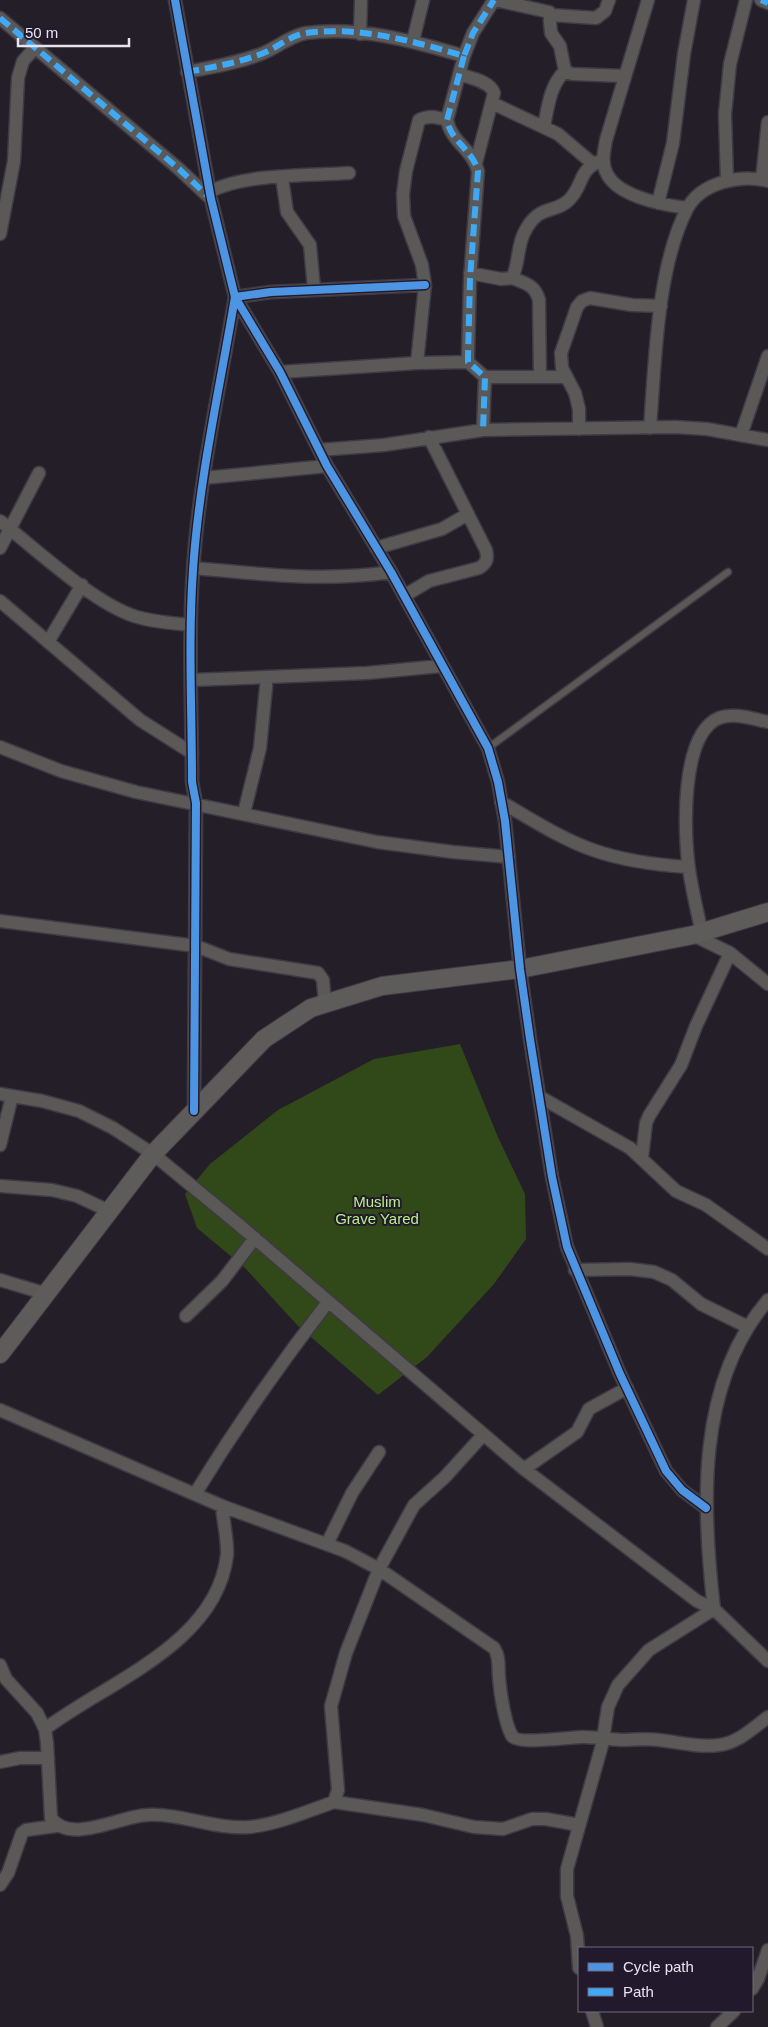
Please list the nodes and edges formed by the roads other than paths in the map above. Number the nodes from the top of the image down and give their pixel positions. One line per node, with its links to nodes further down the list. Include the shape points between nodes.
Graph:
1 (175, 0): 18 (street)
2 (361, 0): 13 (street)
3 (423, 0): 14 (street)
4 (495, 0): 11 (street, via 546,10); 16 (street, via 473,33)
5 (609, 0): 11 (street, via 605,11 596,18)
6 (648, 0): 20 (street)
7 (694, 0): 32 (street, via 673,142)
8 (746, 0): 29 (street, via 730,64 725,106)
9 (761, 0): 10 (street)
10 (768, 3)
11 (551, 15): 17 (street, via 551,33 560,46)
12 (0, 18): 15 (street)
13 (360, 34): 14 (street); 18 (street, via 305,33 245,60)
14 (413, 41): 16 (street)
15 (34, 49): 31 (street); 34 (street, via 23,61 18,78 15,153)
16 (464, 56): 19 (street)
17 (564, 71): 20 (street); 24 (street, via 554,87)
18 (187, 72): 31 (street)
19 (459, 74): 21 (street, via 492,88); 22 (street)
20 (625, 76): 25 (street)
21 (492, 103): 24 (street); 26 (street)
22 (447, 120): 26 (street, via 448,130 454,139); 37 (street, via 434,116 419,120 406,171 404,216 422,265)
23 (768, 122): 30 (street)
24 (544, 126): 25 (street)
25 (598, 162): 32 (street, via 617,185 640,198); 36 (street, via 585,170 570,200 539,213 531,222 522,240)
26 (476, 163): 35 (street, via 478,187)
27 (349, 173): 28 (street)
28 (282, 178): 31 (street, via 233,183); 38 (street, via 287,212 310,245)
29 (726, 180): 30 (street, via 742,177); 33 (street)
30 (765, 180)
31 (210, 195): 39 (street)
32 (658, 203): 33 (street)
33 (687, 208): 40 (street, via 668,266)
34 (0, 234)
35 (470, 273): 36 (street); 42 (street)
36 (512, 278): 45 (street, via 532,286 540,300)
37 (425, 285): 38 (street); 43 (street)
38 (314, 289): 39 (street)
39 (235, 297): 44 (street); 57 (street)
40 (661, 306): 46 (street, via 632,306 590,298 582,301 561,353); 48 (street)
41 (768, 356): 51 (street)
42 (468, 362): 43 (street); 47 (street)
43 (417, 363): 44 (street)
44 (280, 372): 54 (street)
45 (540, 377): 46 (street); 47 (street)
46 (566, 377): 49 (street, via 579,408)
47 (485, 378): 50 (street)
48 (650, 428): 49 (street); 51 (street, via 707,429)
49 (578, 429): 50 (street)
50 (483, 430): 52 (street)
51 (741, 435): 53 (street)
52 (429, 437): 54 (street, via 384,445); 58 (street)
53 (768, 440)
54 (319, 450): 55 (street)
55 (327, 466): 57 (street); 62 (street)
56 (39, 473): 60 (street)
57 (204, 478): 63 (street)
58 (468, 514): 62 (street, via 442,529); 67 (street, via 486,550 488,558 485,564 429,581)
59 (0, 521): 60 (street)
60 (10, 529): 61 (street); 66 (street)
61 (0, 548)
62 (376, 548): 64 (street)
63 (193, 568): 64 (street, via 327,578); 69 (street)
64 (390, 572): 67 (street)
65 (728, 572): 76 (lane)
66 (82, 585): 69 (street, via 132,615); 70 (street)
67 (404, 596): 71 (street)
68 (0, 602): 70 (street)
69 (190, 625): 73 (street)
70 (48, 642): 77 (street, via 140,720)
71 (441, 666): 72 (street); 76 (street)
72 (267, 678): 73 (street); 80 (street, via 260,748)
73 (192, 680): 77 (street)
74 (768, 722): 82 (street, via 733,715 719,718 708,726 696,745 688,775)
75 (0, 747): 79 (street, via 61,771 136,792)
76 (488, 748): 78 (street)
77 (192, 753): 79 (street)
78 (501, 802): 81 (street); 82 (street, via 567,839 594,850 627,860)
79 (196, 803): 80 (street); 86 (street)
80 (244, 813): 81 (street, via 376,842)
81 (509, 857): 88 (street)
82 (688, 867): 85 (street)
83 (768, 912): 85 (main road)
84 (0, 920): 86 (street)
85 (697, 934): 87 (street); 88 (main road)
86 (196, 946): 90 (street, via 229,958 318,973 324,980); 93 (street)
87 (730, 953): 89 (street); 96 (street, via 681,1065 649,1116)
88 (520, 969): 90 (main road, via 382,986); 92 (street)
89 (768, 984)
90 (325, 1004): 93 (main road, via 311,1008 264,1040)
91 (6, 1095): 94 (street); 95 (street, via 79,1111)
92 (540, 1097): 96 (street); 101 (street, via 558,1212)
93 (194, 1111): 95 (main road)
94 (0, 1145)
95 (153, 1154): 98 (main road); 99 (street)
96 (642, 1157): 100 (street, via 676,1191 706,1205)
97 (0, 1186): 98 (street, via 52,1190 77,1196)
98 (109, 1211): 103 (main road)
99 (255, 1238): 105 (street); 106 (street, via 222,1281)
100 (768, 1249)
101 (575, 1270): 107 (street, via 654,1272 672,1280 701,1304); 109 (street)
102 (0, 1280): 103 (street)
103 (47, 1294): 108 (main road)
104 (768, 1300): 107 (street)
105 (328, 1302): 111 (street); 114 (street, via 280,1364)
106 (186, 1316)
107 (748, 1327): 116 (street, via 725,1379 714,1422 708,1449)
108 (0, 1354)
109 (627, 1388): 113 (street, via 589,1409 577,1432); 116 (street, via 666,1471 682,1490)
110 (0, 1410): 114 (street)
111 (484, 1435): 113 (street); 118 (street, via 414,1505)
112 (380, 1452): 117 (street, via 352,1493)
113 (524, 1469): 119 (street, via 697,1601)
114 (195, 1494): 115 (street)
115 (222, 1506): 117 (street); 123 (street, via 227,1554 222,1579 212,1600 165,1652)
116 (706, 1508): 119 (street, via 708,1566)
117 (327, 1544): 118 (street)
118 (380, 1569): 124 (street, via 494,1648 513,1737 525,1741); 127 (street, via 346,1653 331,1706 338,1790)
119 (714, 1609): 120 (street); 124 (street, via 649,1650 638,1662 618,1686 608,1707)
120 (768, 1662)
121 (0, 1664): 123 (street, via 6,1679 37,1713)
122 (768, 1717): 124 (street, via 742,1737 719,1746)
123 (44, 1729): 125 (street)
124 (602, 1738): 128 (street)
125 (48, 1758): 126 (street); 129 (street, via 49,1809)
126 (0, 1762)
127 (334, 1802): 128 (street, via 423,1815 474,1827 503,1829 532,1819); 129 (street, via 248,1827 148,1815 91,1828 64,1830)
128 (578, 1825): 132 (street, via 566,1884)
129 (56, 1826): 130 (street, via 22,1833 8,1873)
130 (0, 1885)
131 (768, 1950): 133 (street)
132 (578, 1952)
133 (753, 1987)
134 (592, 2012): 136 (street)
135 (733, 2012): 137 (street)
136 (598, 2027)
137 (717, 2027)

